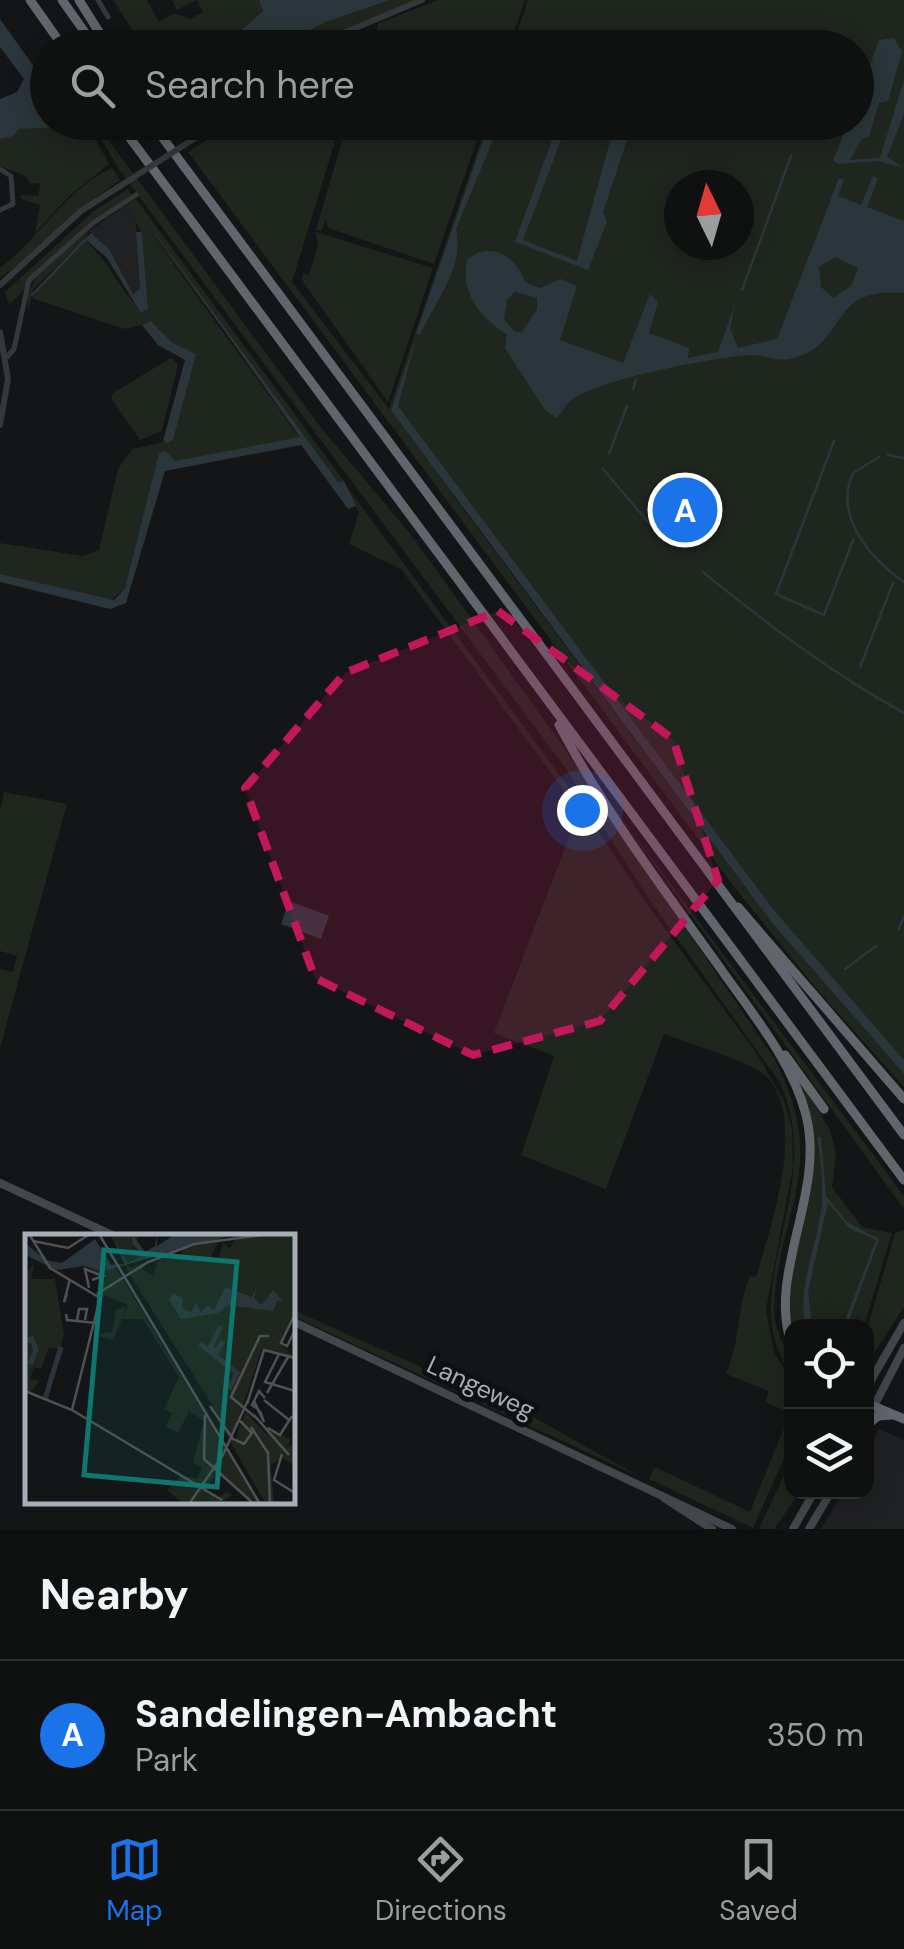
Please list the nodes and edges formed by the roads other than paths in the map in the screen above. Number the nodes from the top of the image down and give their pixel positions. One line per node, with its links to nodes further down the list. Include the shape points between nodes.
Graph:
1 (30, 0): 7 (highway)
2 (62, 0): 8 (highway)
3 (79, 0): 9 (highway)
4 (98, 0): 6 (street)
5 (422, 0): 10 (street)
6 (108, 17)
7 (51, 30)
8 (83, 30)
9 (98, 30)
10 (351, 30)
11 (131, 140): 23 (highway)
12 (166, 140): 24 (highway)
13 (193, 140): 18 (street, bridge, via 81,212)
14 (0, 169): 16 (street, via 10,176 13,204)
15 (136, 195): 20 (street, via 29,280)
16 (3, 211): 17 (street)
17 (0, 220)
18 (0, 285)
19 (0, 332): 20 (street)
20 (7, 357): 21 (street)
21 (4, 379): 22 (street)
22 (0, 425)
23 (544, 696): 25 (highway, via 586,775); 29 (highway)
24 (728, 899): 26 (highway, via 748,914); 28 (highway)
25 (740, 997): 27 (highway); 32 (highway, via 792,1079 810,1138)
26 (904, 1099)
27 (824, 1110)
28 (904, 1136)
29 (904, 1180)
30 (0, 1183): 31 (main road)
31 (110, 1234)
32 (788, 1319)
33 (295, 1322): 41 (main road, Langeweg)
34 (904, 1323): 36 (main road)
35 (904, 1348): 37 (main road)
36 (874, 1376)
37 (874, 1400)
38 (874, 1406): 39 (highway)
39 (899, 1417): 40 (highway)
40 (874, 1419)
41 (652, 1490): 44 (main road, Langeweg); 45 (main road, Langeweg)
42 (810, 1499): 46 (main road)
43 (827, 1499): 47 (main road)
44 (712, 1529)
45 (732, 1529)
46 (793, 1529)
47 (809, 1529)

